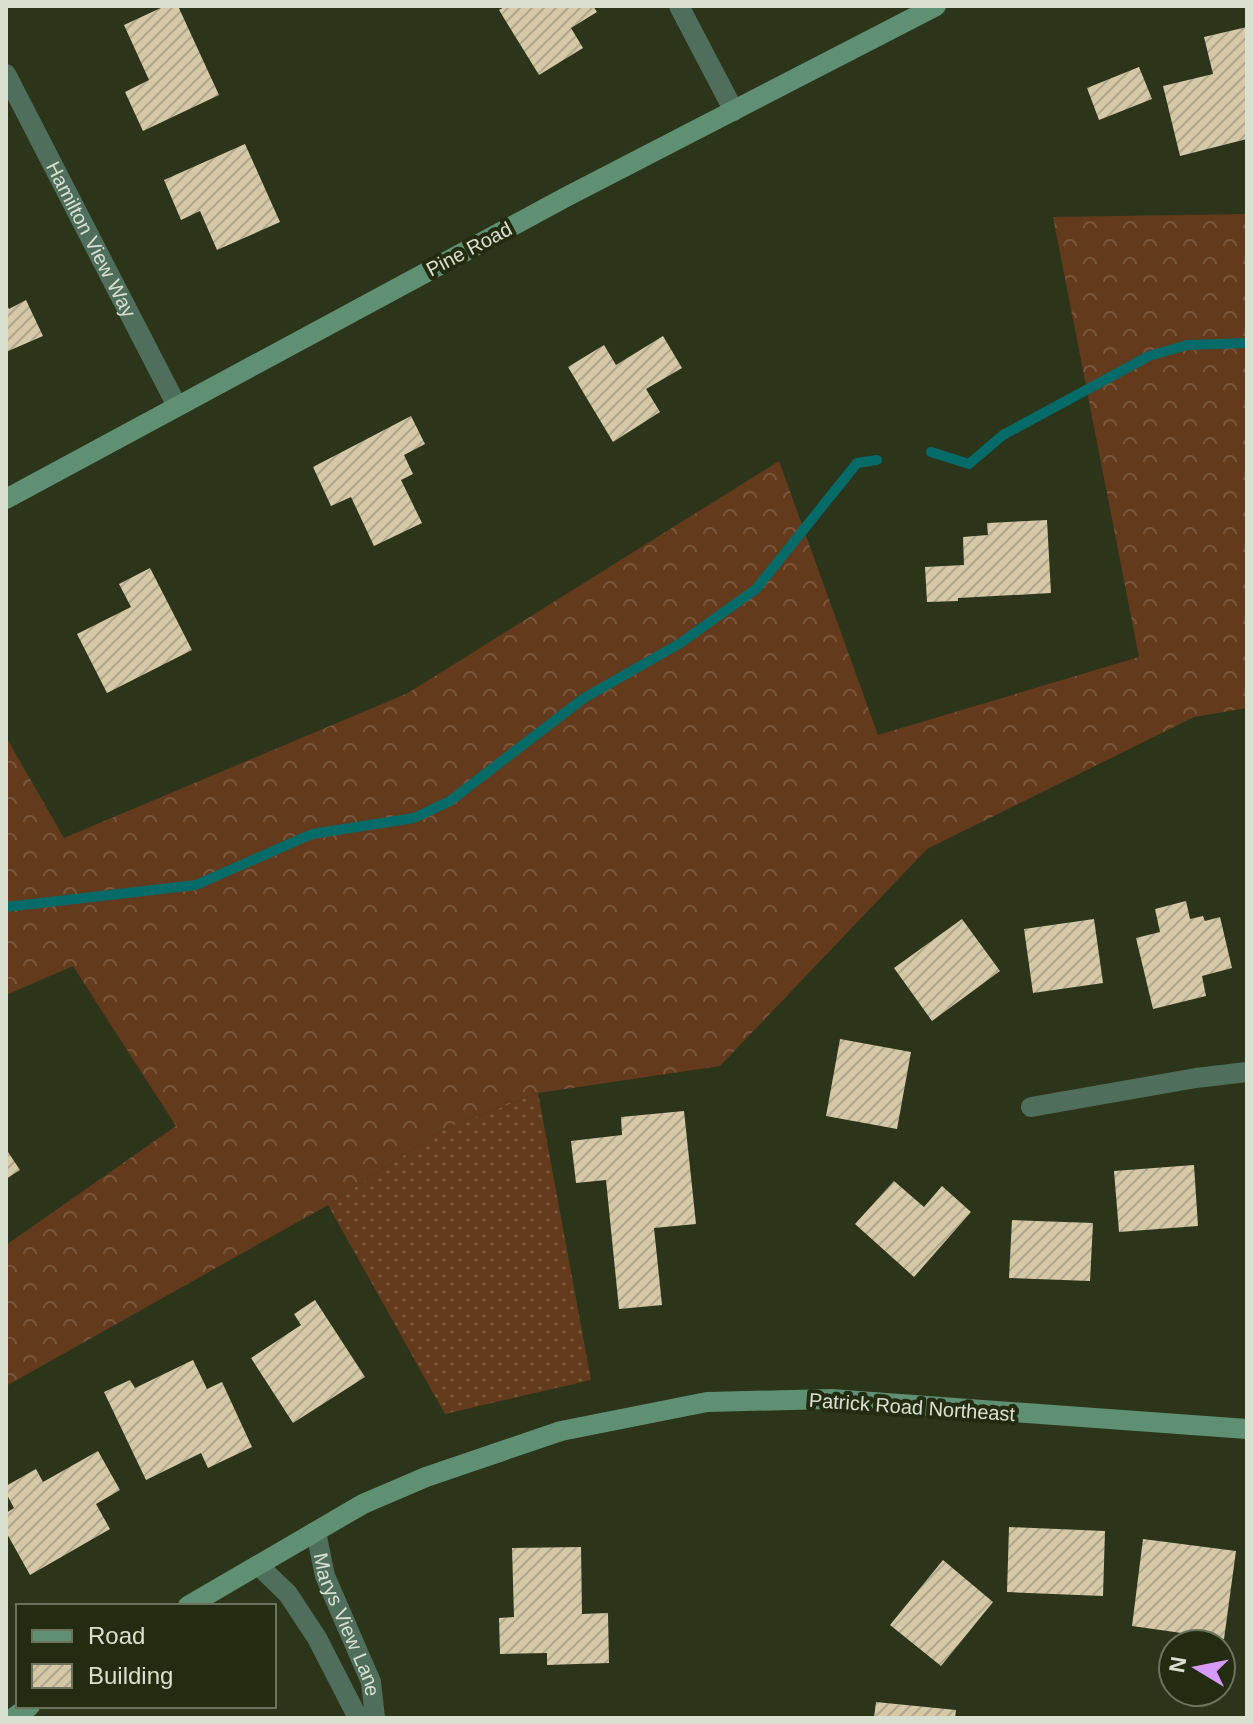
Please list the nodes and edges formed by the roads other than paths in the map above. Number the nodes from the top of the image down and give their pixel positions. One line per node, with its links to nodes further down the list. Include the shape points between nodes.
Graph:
1 (679, 6): 4 (street)
2 (936, 6): 4 (street, Pine Road)
3 (6, 74): 5 (street, Hamilton View Way)
4 (734, 111): 5 (street, Pine Road)
5 (177, 406): 6 (street, Pine Road)
6 (6, 499)
7 (1247, 1072): 8 (street)
8 (1031, 1107)
9 (1247, 1429): 10 (street, Patrick Road Northeast, via 831,1399 707,1402 561,1431 426,1477 363,1504)
10 (316, 1532): 11 (street, Patrick Road Northeast); 14 (street, Marys View Lane, via 325,1576 371,1682)
11 (259, 1566): 12 (street, Patrick Road Northeast); 13 (street, Marys View Lane, via 288,1594 317,1638)
12 (192, 1604)
13 (358, 1718)
14 (375, 1718)

